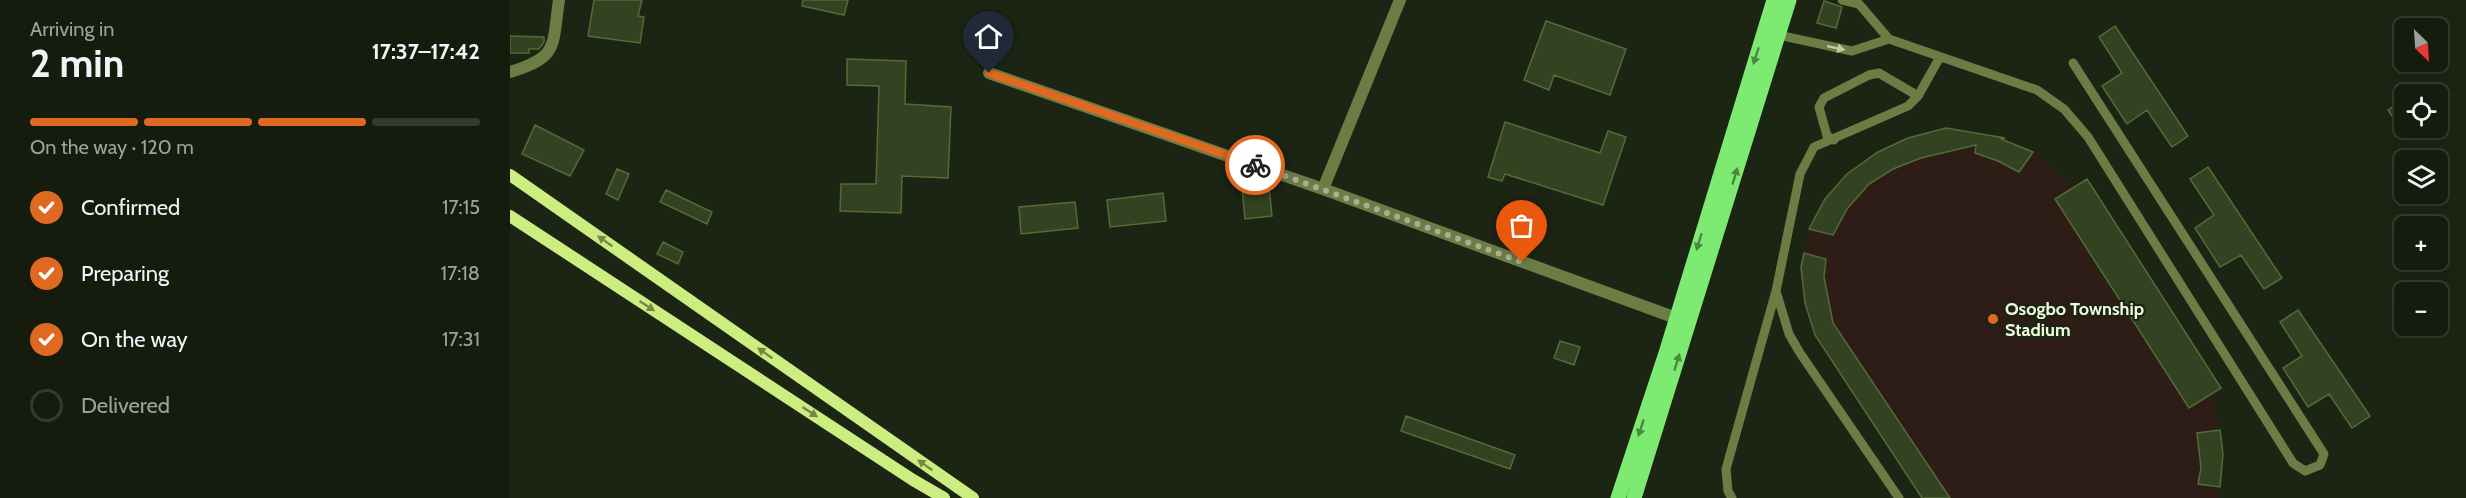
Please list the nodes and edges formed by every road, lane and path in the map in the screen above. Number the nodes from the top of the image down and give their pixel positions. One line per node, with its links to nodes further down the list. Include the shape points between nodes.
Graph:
1 (559, 0): 10 (street, via 551,47 545,58)
2 (1400, 0): 15 (street)
3 (1774, 0): 18 (main road, one-way to 18)
4 (1789, 0): 6 (main road)
5 (1842, 0): 7 (lane, via 1859,4)
6 (1778, 35): 7 (lane, one-way to 7, via 1852,51); 22 (main road, one-way to 6)
7 (1889, 39): 8 (lane)
8 (1940, 57): 9 (lane, via 2037,90 2064,109 2088,137 2292,463 2305,471 2320,465 2324,454); 12 (lane)
9 (2073, 63)
10 (510, 72)
11 (989, 73): 15 (street)
12 (1918, 96): 13 (lane, via 1908,106); 13 (lane, via 1879,73 1824,98 1819,107 1827,136)
13 (1834, 140): 17 (lane, via 1814,147 1800,174)
14 (510, 175): 20 (main road, one-way to 14)
15 (1323, 189): 18 (street)
16 (510, 216): 19 (main road, one-way to 19)
17 (1776, 291): 23 (lane, via 1726,469); 24 (lane, via 1789,334 1800,353)
18 (1676, 318): 21 (main road, one-way to 21)
19 (944, 498)
20 (973, 498)
21 (1618, 498)
22 (1634, 498)
23 (1732, 498)
24 (1899, 498)

